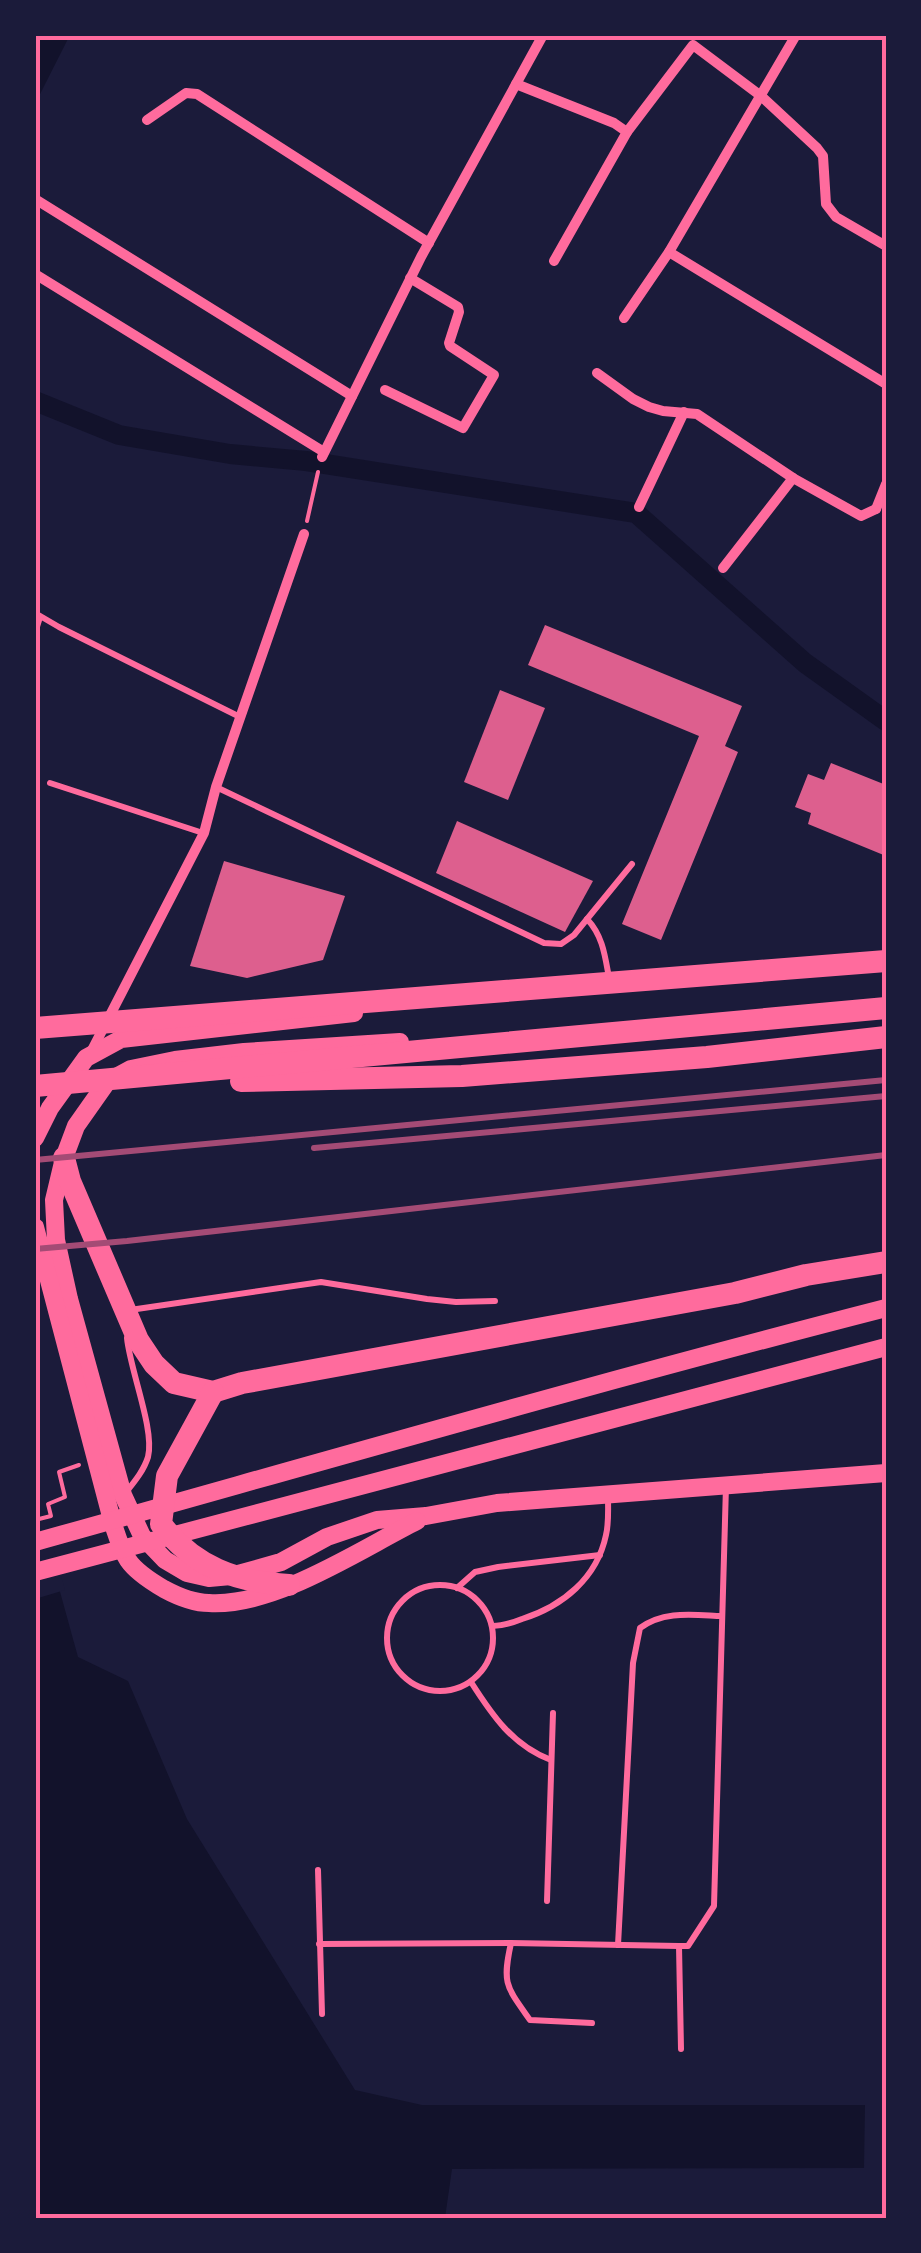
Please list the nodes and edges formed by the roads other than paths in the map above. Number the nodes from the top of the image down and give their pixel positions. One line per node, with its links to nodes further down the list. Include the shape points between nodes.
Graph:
1 (543, 35): 5 (street)
2 (680, 35): 4 (street)
3 (796, 35): 6 (street)
4 (693, 45): 6 (street); 8 (street)
5 (516, 84): 8 (street); 10 (street)
6 (761, 96): 11 (street, via 823,156 826,204 836,217); 12 (street)
7 (148, 120): 10 (street, via 186,93 196,94)
8 (628, 132): 13 (street)
9 (35, 199): 20 (street)
10 (429, 243): 15 (street)
11 (886, 246)
12 (669, 252): 16 (street); 18 (street)
13 (554, 261)
14 (35, 274): 20 (street, via 323,454)
15 (410, 278): 19 (street, via 458,307 450,346 494,375 463,428); 20 (street)
16 (624, 318)
17 (597, 373): 21 (street, via 649,407)
18 (886, 384)
19 (385, 390)
20 (352, 396)
21 (684, 412): 22 (street, via 697,414); 24 (street)
22 (793, 478): 25 (street, via 861,516); 27 (street)
23 (886, 484): 25 (street)
24 (639, 507)
25 (881, 512)
26 (304, 534): 30 (street)
27 (723, 568)
28 (37, 615): 29 (lane); 30 (lane)
29 (35, 633)
30 (241, 718): 32 (street)
31 (50, 782): 33 (lane)
32 (216, 787): 33 (street); 35 (lane, via 544,943 561,944)
33 (204, 833): 40 (street)
34 (632, 864): 35 (lane)
35 (587, 919): 37 (lane, via 604,948)
36 (886, 958): 37 (main road, via 732,966); 39 (highway)
37 (610, 989): 40 (main road, via 121,1040)
38 (885, 1024): 41 (highway); 41 (highway, via 708,1057 462,1076 238,1081); 44 (main road, via 600,1029 175,1060 107,1082 76,1126)
39 (35, 1028)
40 (89, 1055): 43 (main road)
41 (174, 1073): 42 (highway)
42 (35, 1086)
43 (35, 1138)
44 (64, 1158): 49 (highway); 54 (main road, via 54,1200 56,1240)
45 (35, 1227): 61 (main road, via 92,1452 129,1563 172,1594 204,1604 258,1598)
46 (886, 1262): 51 (highway)
47 (495, 1300): 49 (lane, via 456,1302 321,1282)
48 (886, 1308): 57 (main road)
49 (125, 1310): 51 (highway, via 154,1364 174,1383); 54 (lane, via 149,1454)
50 (886, 1347): 59 (main road)
51 (213, 1392): 60 (highway, via 167,1476 161,1524 190,1554)
52 (886, 1473): 53 (main road)
53 (726, 1485): 55 (main road); 63 (lane)
54 (124, 1495): 60 (main road, via 142,1536 165,1560 188,1573)
55 (608, 1495): 56 (main road, via 497,1502); 58 (lane)
56 (426, 1516): 60 (main road, via 377,1520); 61 (main road)
57 (35, 1542)
58 (600, 1556): 62 (lane, via 475,1572); 64 (lane, via 555,1606)
59 (35, 1572)
60 (231, 1576): 61 (highway)
61 (289, 1586)
62 (456, 1588): 64 (lane, via 479,1602); 65 (lane, via 430,1586 406,1598 390,1620 388,1646 400,1673 419,1687 442,1692)
63 (722, 1616): 72 (lane, via 674,1615 640,1628); 73 (lane, via 714,1906 688,1946)
64 (492, 1626): 65 (lane, via 490,1657)
65 (471, 1682): 67 (lane, via 506,1730)
66 (553, 1713): 67 (lane)
67 (551, 1760): 69 (lane)
68 (318, 1870): 71 (lane)
69 (547, 1901)
70 (511, 1943): 71 (lane); 72 (lane); 75 (lane, via 507,1988 530,2020)
71 (319, 1944): 74 (lane)
72 (618, 1945): 73 (lane)
73 (679, 1946): 76 (lane)
74 (322, 2014)
75 (592, 2023)
76 (681, 2049)

